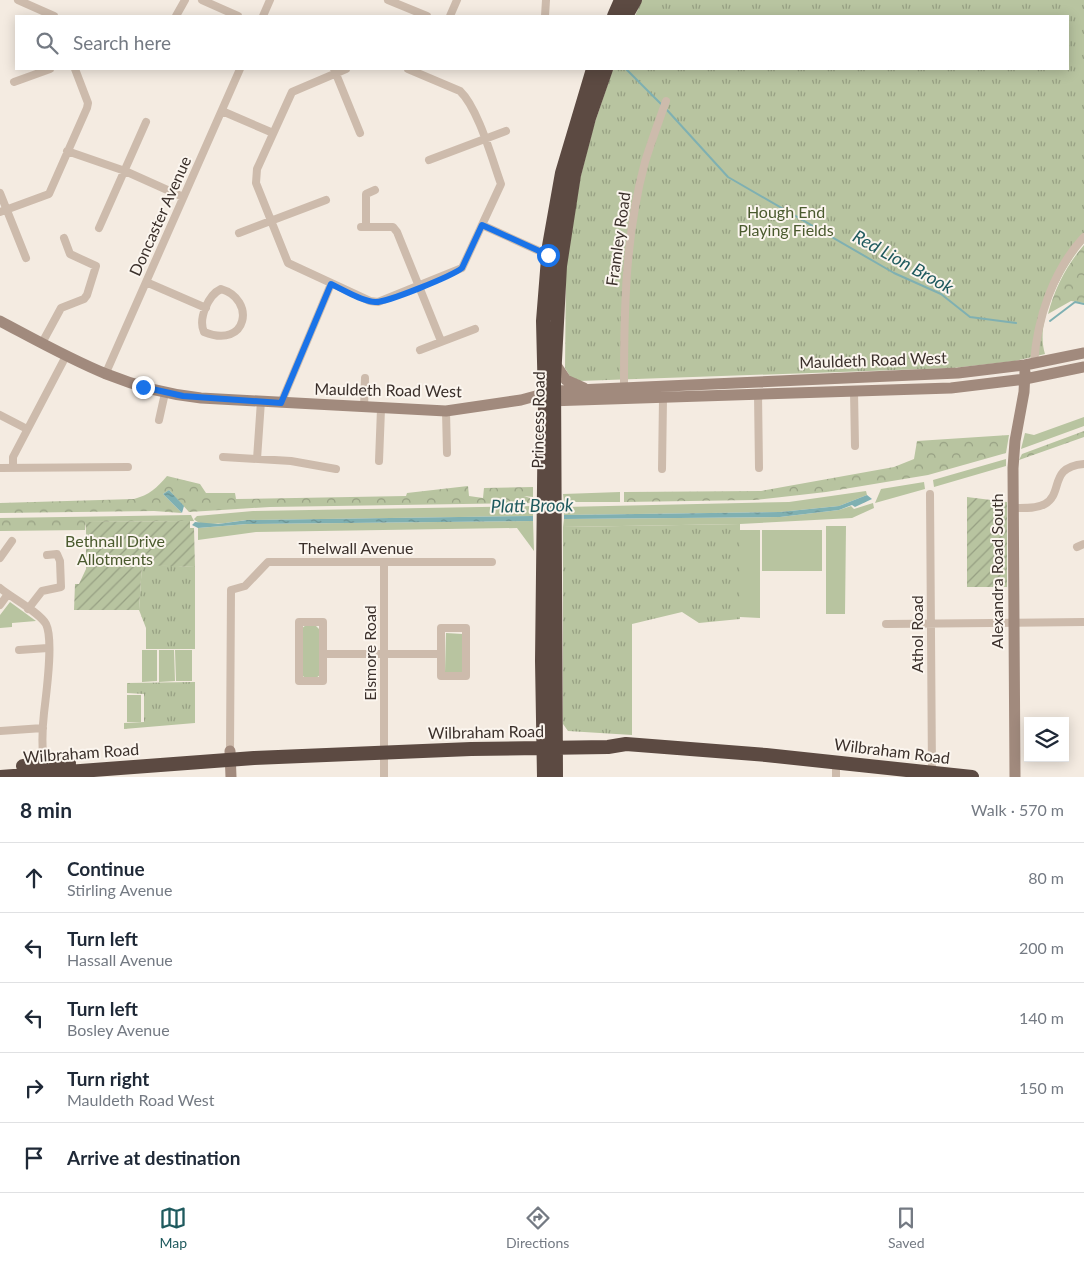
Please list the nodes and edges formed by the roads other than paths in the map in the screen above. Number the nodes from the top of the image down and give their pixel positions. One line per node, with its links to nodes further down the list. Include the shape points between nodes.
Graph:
1 (18, 0): 10 (street)
2 (185, 0): 11 (street)
3 (202, 0): 12 (street)
4 (270, 0): 13 (street)
5 (388, 0): 14 (street)
6 (457, 0): 15 (street)
7 (546, 0): 16 (street)
8 (621, 0): 17 (highway)
9 (635, 0): 18 (highway)
10 (52, 15)
11 (177, 15)
12 (236, 15)
13 (263, 15)
14 (425, 15)
15 (450, 15)
16 (545, 15)
17 (614, 15)
18 (627, 15)
19 (47, 70): 26 (street)
20 (75, 70): 34 (street, via 88,103)
21 (240, 70): 28 (street, Doncaster Avenue)
22 (593, 70): 48 (highway, Princess Road, via 564,166)
23 (606, 70): 62 (highway, Princess Road, via 582,146 565,222)
24 (335, 71): 31 (street, via 292,92); 32 (street)
25 (425, 72): 33 (street, via 466,97)
26 (14, 82)
27 (666, 101): 67 (street, Framley Road, via 644,164 630,239 623,316)
28 (222, 111): 31 (street); 39 (street, Doncaster Avenue)
29 (146, 122): 36 (street)
30 (506, 131): 33 (street)
31 (273, 133): 42 (street, via 255,177)
32 (360, 134)
33 (485, 138): 35 (street); 43 (street, via 501,184)
34 (67, 151): 36 (street); 41 (street, via 49,194)
35 (429, 160)
36 (125, 171): 39 (street); 44 (street)
37 (375, 190): 52 (street, via 366,194 364,226 393,227)
38 (0, 193): 41 (street)
39 (182, 197): 50 (street, Doncaster Avenue)
40 (326, 200): 42 (street)
41 (3, 211): 49 (street)
42 (270, 221): 45 (street); 51 (street, via 288,263)
43 (482, 225): 48 (street); 52 (street, via 462,268)
44 (99, 228)
45 (240, 233)
46 (1084, 237): 61 (street, via 1056,279)
47 (64, 238): 57 (street, via 70,254 98,268 84,299 60,308)
48 (548, 255): 73 (highway, Princess Road, via 543,321)
49 (26, 258)
50 (146, 282): 53 (street); 64 (street, Doncaster Avenue)
51 (331, 284): 52 (street, via 378,302); 76 (street)
52 (420, 287): 56 (street)
53 (206, 308): 53 (street, via 215,292 221,289 236,296 243,311 240,326 236,332 222,338 204,332 202,319)
54 (0, 321): 57 (street, Mauldeth Road West)
55 (475, 329): 56 (street)
56 (441, 342): 58 (street)
57 (42, 343): 60 (street, Mauldeth Road West)
58 (420, 350)
59 (1084, 353): 61 (street, Mauldeth Road West)
60 (66, 356): 64 (street, Mauldeth Road West); 82 (street)
61 (1029, 364): 66 (street, Alexandra Road South); 68 (street, Mauldeth Road West, via 917,376)
62 (556, 365): 69 (street, Mauldeth Road West, via 566,380); 73 (highway, Princess Road)
63 (1084, 367): 66 (street, Mauldeth Road West)
64 (105, 375): 71 (street, Mauldeth Road West)
65 (365, 378): 77 (street)
66 (1025, 379): 70 (street, Mauldeth Road West, via 951,388); 96 (street, Alexandra Road South, via 1015,441)
67 (624, 386)
68 (662, 386): 69 (street, Mauldeth Road West); 74 (street)
69 (588, 390): 73 (street, Mauldeth Road West)
70 (854, 391): 72 (street, Mauldeth Road West); 83 (street)
71 (165, 393): 75 (street, Mauldeth Road West); 81 (street)
72 (758, 394): 74 (street, Mauldeth Road West); 92 (street)
73 (549, 396): 74 (street, Mauldeth Road West); 79 (street, Mauldeth Road West); 117 (highway, Princess Road)
74 (663, 399): 93 (street)
75 (261, 401): 76 (street, Mauldeth Road West); 86 (street)
76 (281, 403): 77 (street, Mauldeth Road West)
77 (364, 408): 78 (street, Mauldeth Road West)
78 (381, 409): 79 (street, Mauldeth Road West); 87 (street)
79 (446, 411): 84 (street)
80 (0, 415): 82 (street)
81 (160, 420)
82 (28, 429): 91 (street, via 13,457)
83 (855, 446)
84 (447, 453)
85 (223, 457): 86 (street)
86 (258, 459): 94 (street, via 291,461)
87 (379, 461)
88 (1084, 464): 96 (street, via 1063,472 1047,503)
89 (128, 467): 91 (street)
90 (0, 468): 91 (street)
91 (13, 468)
92 (758, 468)
93 (662, 469)
94 (331, 471)
95 (930, 494): 108 (street, Athol Road)
96 (1013, 508): 106 (street, Alexandra Road South)
97 (12, 541): 99 (street)
98 (47, 555): 105 (street, via 57,554 61,587 42,591)
99 (0, 558)
100 (384, 562): 101 (street, Thelwall Avenue); 113 (street, Elsmore Road); 119 (street, Thelwall Avenue, via 268,562 245,586 231,590)
101 (492, 562)
102 (0, 588): 103 (street)
103 (8, 594): 104 (street); 105 (street)
104 (0, 605)
105 (28, 609): 110 (street, via 46,626)
106 (1014, 622): 107 (street); 108 (street); 131 (street, Alexandra Road South)
107 (1084, 622)
108 (931, 623): 109 (street); 123 (street, Athol Road)
109 (886, 624)
110 (48, 648): 111 (street); 115 (street)
111 (19, 650)
112 (323, 654): 112 (street, via 323,681 299,681 299,622 323,622); 113 (street)
113 (383, 654): 114 (street); 118 (street, Elsmore Road)
114 (441, 654): 114 (street, via 441,628 466,628 466,676 441,676)
115 (43, 728): 116 (street); 122 (street)
116 (0, 731)
117 (550, 743): 118 (highway, Wilbraham Road); 120 (highway, Wilbraham Road, via 608,747 626,744); 127 (highway, Princess Road); 128 (highway, Princess Road)
118 (384, 748): 119 (highway, Wilbraham Road); 126 (street, Elsmore Road)
119 (230, 755): 122 (highway, Wilbraham Road); 125 (street)
120 (836, 762): 123 (highway, Wilbraham Road); 129 (street)
121 (0, 768): 122 (highway, Wilbraham Road)
122 (45, 772): 124 (highway, Wilbraham Road)
123 (926, 774): 130 (highway, Wilbraham Road)
124 (0, 777)
125 (231, 777)
126 (384, 777)
127 (544, 777)
128 (556, 777)
129 (836, 777)
130 (972, 777)
131 (1015, 777)

